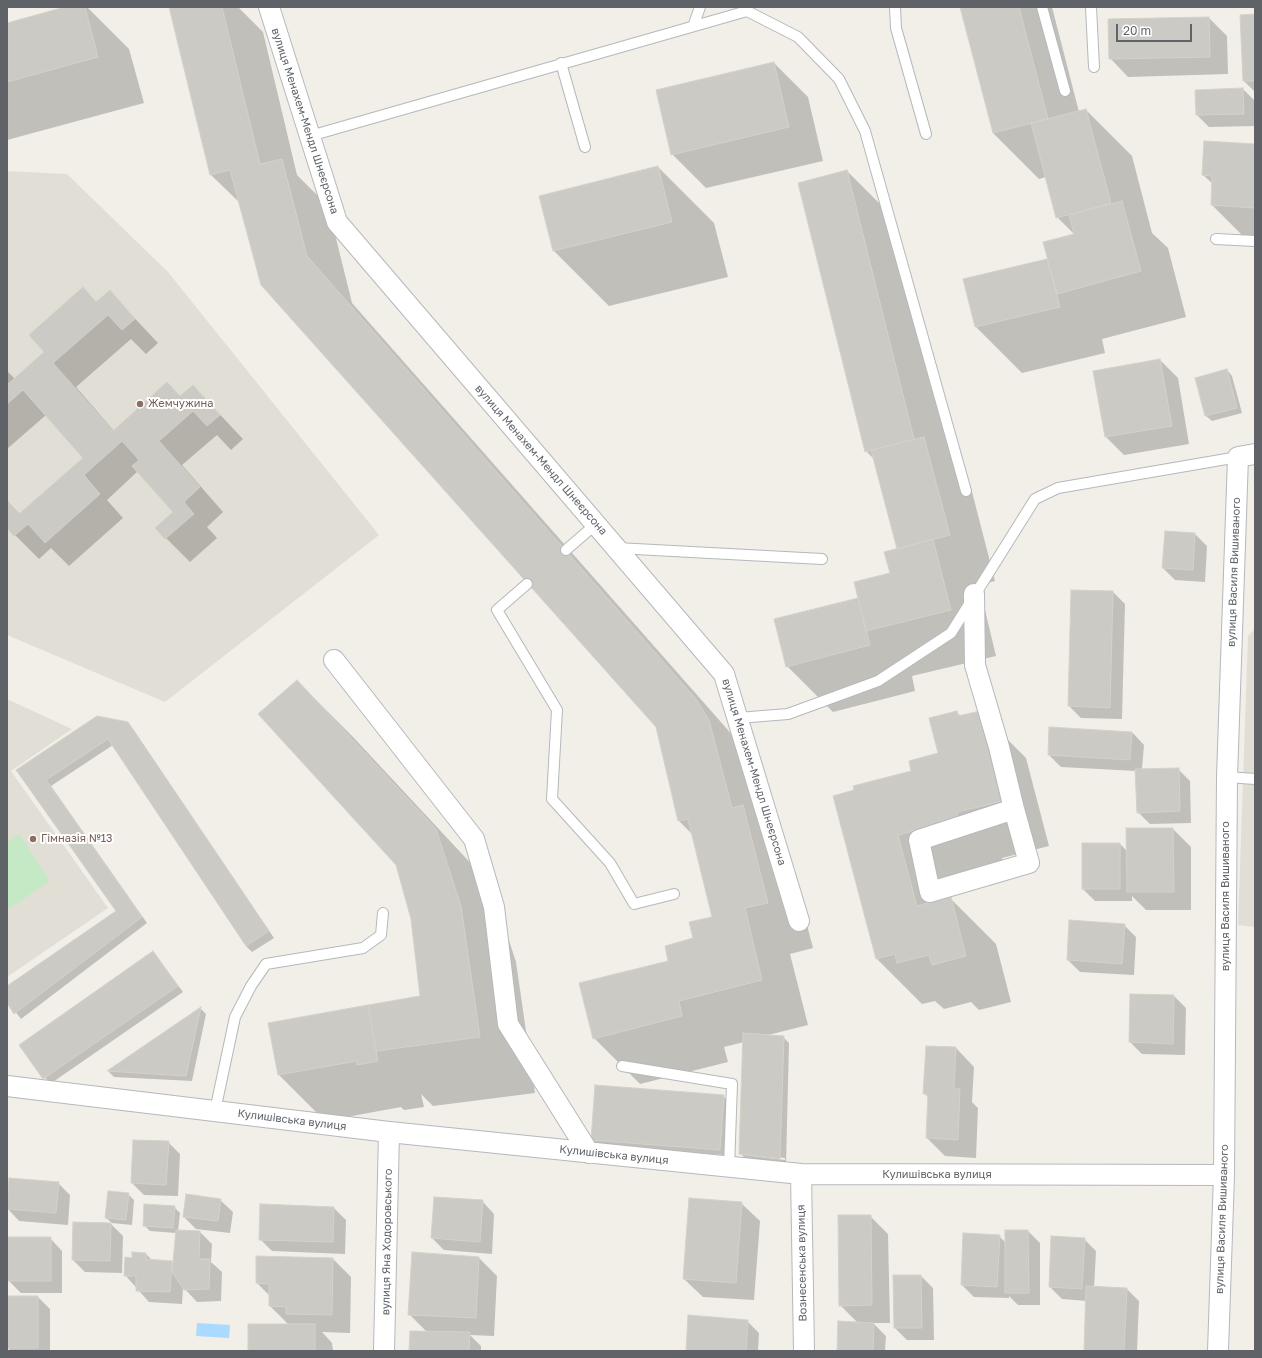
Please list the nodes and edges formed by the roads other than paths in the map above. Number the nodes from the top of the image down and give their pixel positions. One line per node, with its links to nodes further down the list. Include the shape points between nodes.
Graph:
1 (269, 7): 11 (street, вулиця Менахем-Мендл Шнеєрсона)
2 (700, 7): 6 (lane)
3 (895, 7): 10 (lane, via 896,28)
4 (1042, 7): 9 (lane)
5 (1091, 7): 8 (lane)
6 (694, 24): 7 (lane); 16 (lane, via 747,11 798,37 839,79 865,131)
7 (560, 63): 11 (lane); 12 (lane)
8 (1094, 67)
9 (1065, 91)
10 (926, 134)
11 (310, 136): 17 (street, вулиця Менахем-Мендл Шнеєрсона, via 337,222)
12 (585, 147)
13 (1216, 239): 14 (lane)
14 (1255, 240)
15 (1247, 456): 22 (lane, via 1058,488 1035,499); 25 (street, вулиця Василя Вишиваного)
16 (966, 491)
17 (596, 524): 18 (street, вулиця Менахем-Мендл Шнеєрсона); 19 (lane)
18 (616, 548): 20 (lane); 24 (street, вулиця Менахем-Мендл Шнеєрсона, via 724,674)
19 (566, 550)
20 (822, 559)
21 (527, 584): 28 (lane, via 497,610 557,710 552,799 610,863 634,904)
22 (974, 594): 24 (lane, via 951,634 878,681 788,714); 27 (street, via 975,664 1000,747)
23 (334, 660): 35 (street, via 474,839 494,907 508,1024)
24 (738, 718): 30 (street, вулиця Менахем-Мендл Шнеєрсона)
25 (1228, 777): 26 (lane); 38 (street, вулиця Василя Вишиваного)
26 (1255, 779)
27 (1014, 809): 27 (street, via 919,840 930,892 1029,863)
28 (674, 894)
29 (383, 913): 33 (lane, via 381,935 363,948 266,964 235,1017)
30 (798, 921)
31 (622, 1066): 36 (lane, via 732,1084)
32 (7, 1086): 33 (street, Кулишівська вулиця)
33 (215, 1111): 34 (street, Кулишівська вулиця)
34 (389, 1132): 35 (street, Кулишівська вулиця); 39 (street, вулиця Яна Ходоровського)
35 (589, 1153): 36 (street, Кулишівська вулиця)
36 (730, 1167): 37 (street, Кулишівська вулиця)
37 (801, 1174): 38 (street, Кулишівська вулиця); 40 (street, Вознесенська вулиця)
38 (1224, 1176): 41 (street, вулиця Василя Вишиваного)
39 (384, 1351)
40 (804, 1351)
41 (1218, 1351)

